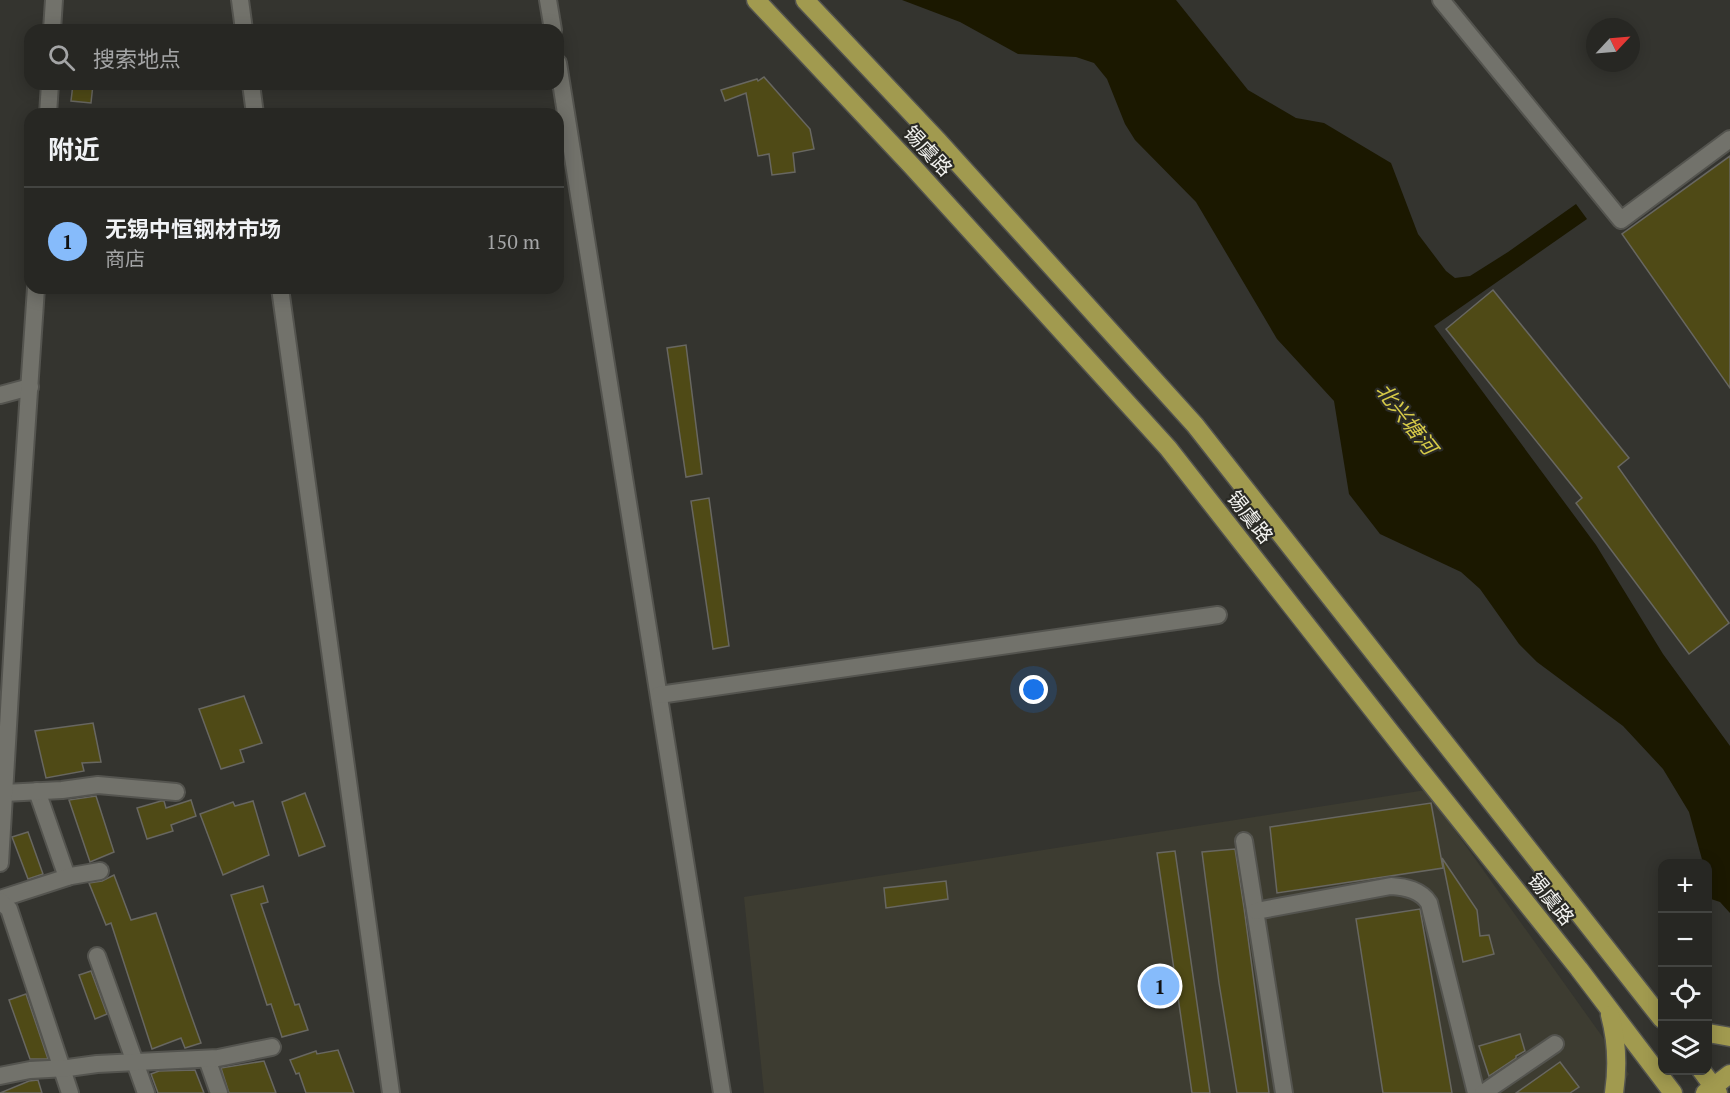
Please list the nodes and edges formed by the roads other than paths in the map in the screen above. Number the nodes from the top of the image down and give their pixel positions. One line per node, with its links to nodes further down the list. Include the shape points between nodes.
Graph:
1 (54, 0): 7 (street)
2 (240, 0): 8 (street)
3 (548, 0): 9 (street)
4 (756, 0): 33 (main road, 锡虞路, via 1168,448)
5 (805, 0): 32 (main road, 锡虞路, via 1195,425)
6 (1441, 0): 15 (street, via 1621,220)
7 (52, 24)
8 (243, 24)
9 (552, 24)
10 (50, 90): 13 (street)
11 (252, 90): 14 (street)
12 (562, 90): 21 (street)
13 (48, 108)
14 (254, 108)
15 (1730, 139)
16 (36, 294): 18 (street)
17 (281, 294): 50 (street)
18 (30, 387): 19 (street); 24 (street)
19 (0, 395)
20 (1218, 615): 21 (street)
21 (659, 695): 51 (street)
22 (37, 791): 23 (street, via 98,785); 24 (street); 28 (street)
23 (176, 792)
24 (4, 793): 26 (street)
25 (1244, 841): 30 (street)
26 (0, 863)
27 (100, 871): 28 (street)
28 (67, 877): 29 (street)
29 (0, 900): 42 (street, via 9,909)
30 (1256, 911): 52 (street); 53 (street, via 1391,885 1425,897)
31 (97, 956): 41 (street)
32 (1647, 999): 34 (main road); 35 (main road, 锡虞路)
33 (1607, 1006): 55 (main road, via 1617,1051); 56 (main road, 锡虞路)
34 (1658, 1006)
35 (1658, 1014)
36 (1712, 1034): 37 (main road)
37 (1730, 1037)
38 (1555, 1044): 54 (street)
39 (272, 1047): 40 (street)
40 (207, 1059): 41 (street); 49 (street)
41 (136, 1062): 42 (street); 48 (street)
42 (62, 1068): 45 (street); 47 (street)
43 (1730, 1074): 46 (main road)
44 (1703, 1075): 46 (main road)
45 (0, 1076)
46 (1712, 1091)
47 (70, 1093)
48 (146, 1093)
49 (219, 1093)
50 (391, 1093)
51 (722, 1093)
52 (1284, 1093)
53 (1476, 1093)
54 (1483, 1093)
55 (1614, 1093)
56 (1673, 1093)

